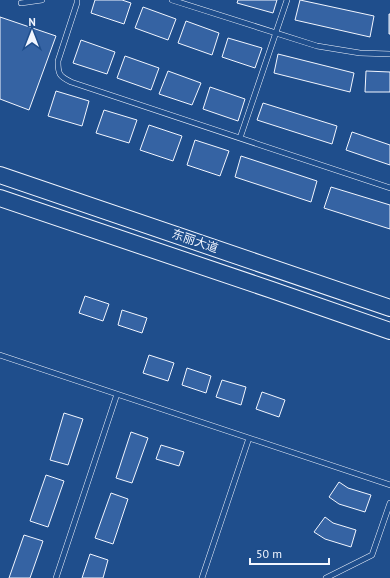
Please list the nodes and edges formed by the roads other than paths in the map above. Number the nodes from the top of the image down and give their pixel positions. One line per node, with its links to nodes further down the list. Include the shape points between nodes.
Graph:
1 (42, 0): 5 (lane)
2 (77, 0): 8 (lane, via 58,61 58,70 62,78)
3 (172, 0): 6 (lane)
4 (287, 0): 6 (lane)
5 (21, 3)
6 (276, 34): 7 (lane, via 317,46 360,53); 8 (lane)
7 (390, 54)
8 (240, 138): 10 (lane)
9 (0, 175): 12 (highway, 东丽大道)
10 (390, 188)
11 (0, 198): 13 (highway, 东丽大道)
12 (390, 308)
13 (390, 331)
14 (0, 355): 15 (lane)
15 (117, 394): 16 (lane); 19 (lane)
16 (249, 438): 17 (lane); 20 (lane)
17 (390, 485)
18 (390, 503): 21 (lane, via 372,555)
19 (56, 578)
20 (202, 578)
21 (326, 578)

